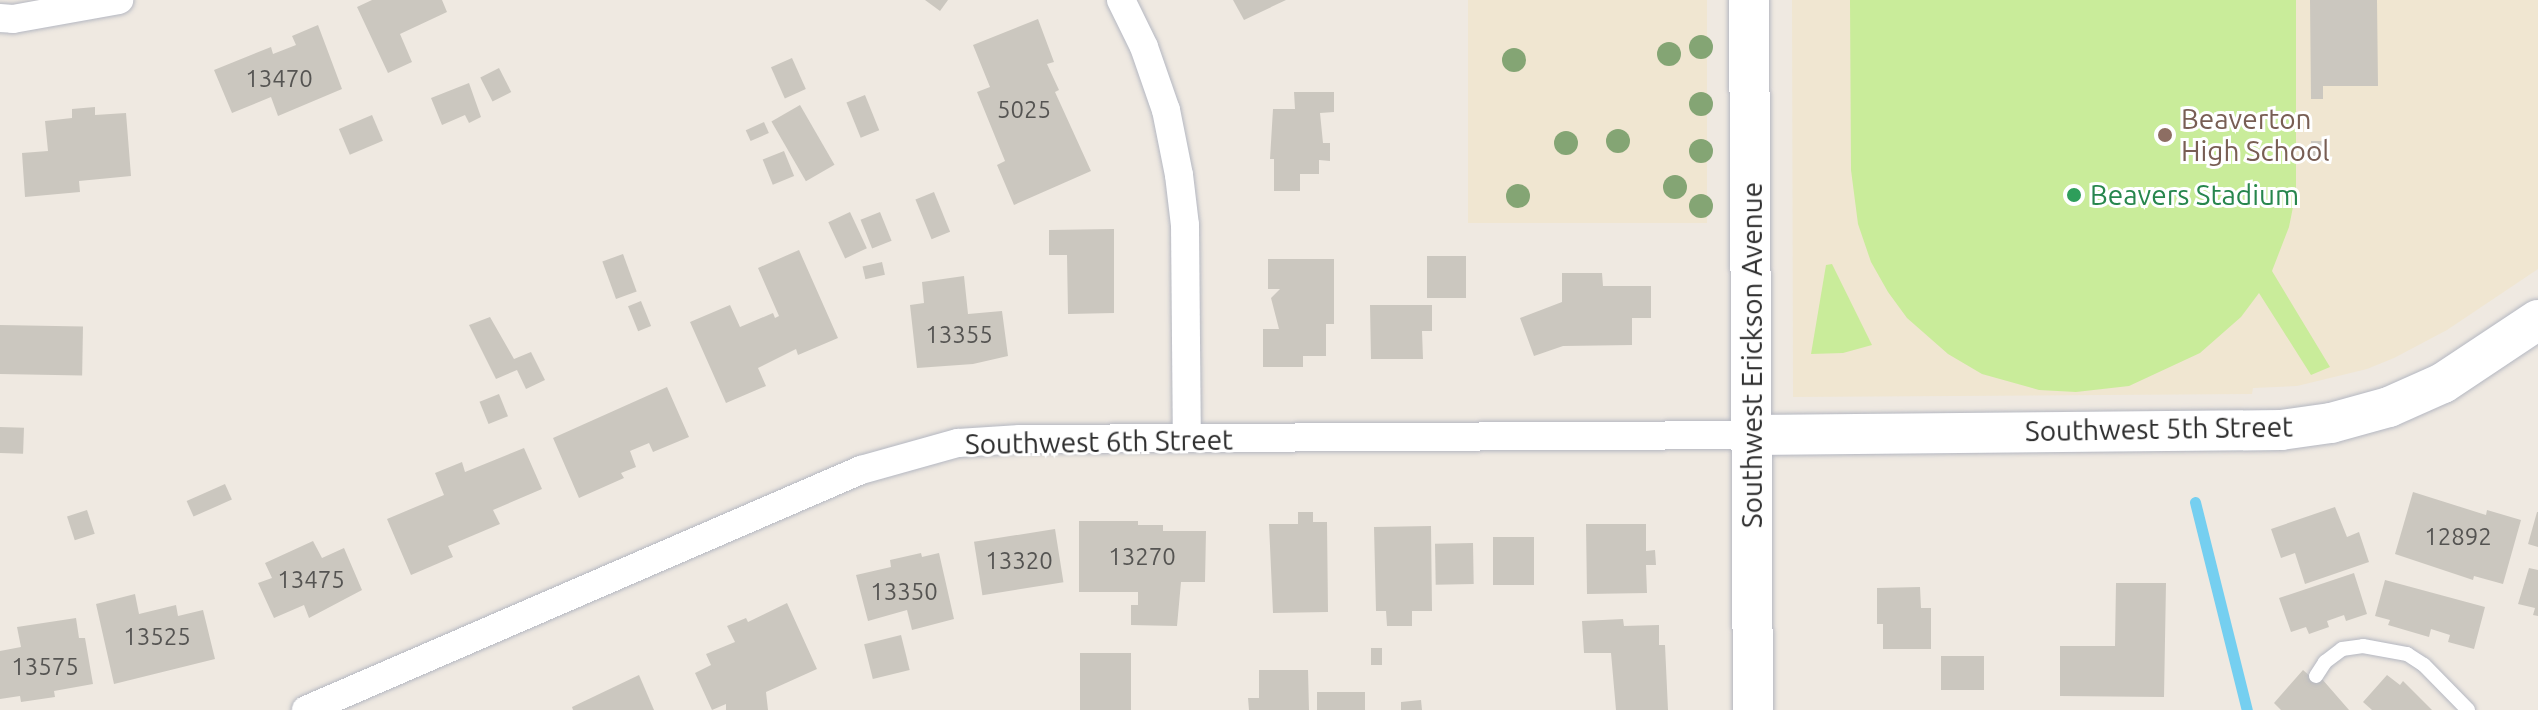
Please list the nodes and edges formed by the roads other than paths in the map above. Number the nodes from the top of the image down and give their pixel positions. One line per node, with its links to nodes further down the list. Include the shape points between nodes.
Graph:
1 (119, 0): 4 (street)
2 (1121, 0): 7 (street, via 1166,110 1179,175 1185,225)
3 (1749, 0): 6 (street, Southwest Erickson Avenue)
4 (0, 18)
5 (2538, 320): 6 (street, Southwest 5th Street, via 2443,383 2389,407 2331,423 2281,430)
6 (1753, 435): 7 (street, Southwest 6th Street); 10 (street, Southwest Erickson Avenue)
7 (1187, 438): 9 (street, Southwest 6th Street, via 958,443 861,470)
8 (2316, 676): 11 (lane, via 2342,649 2363,646 2407,654)
9 (306, 710)
10 (1753, 710)
11 (2468, 710)

